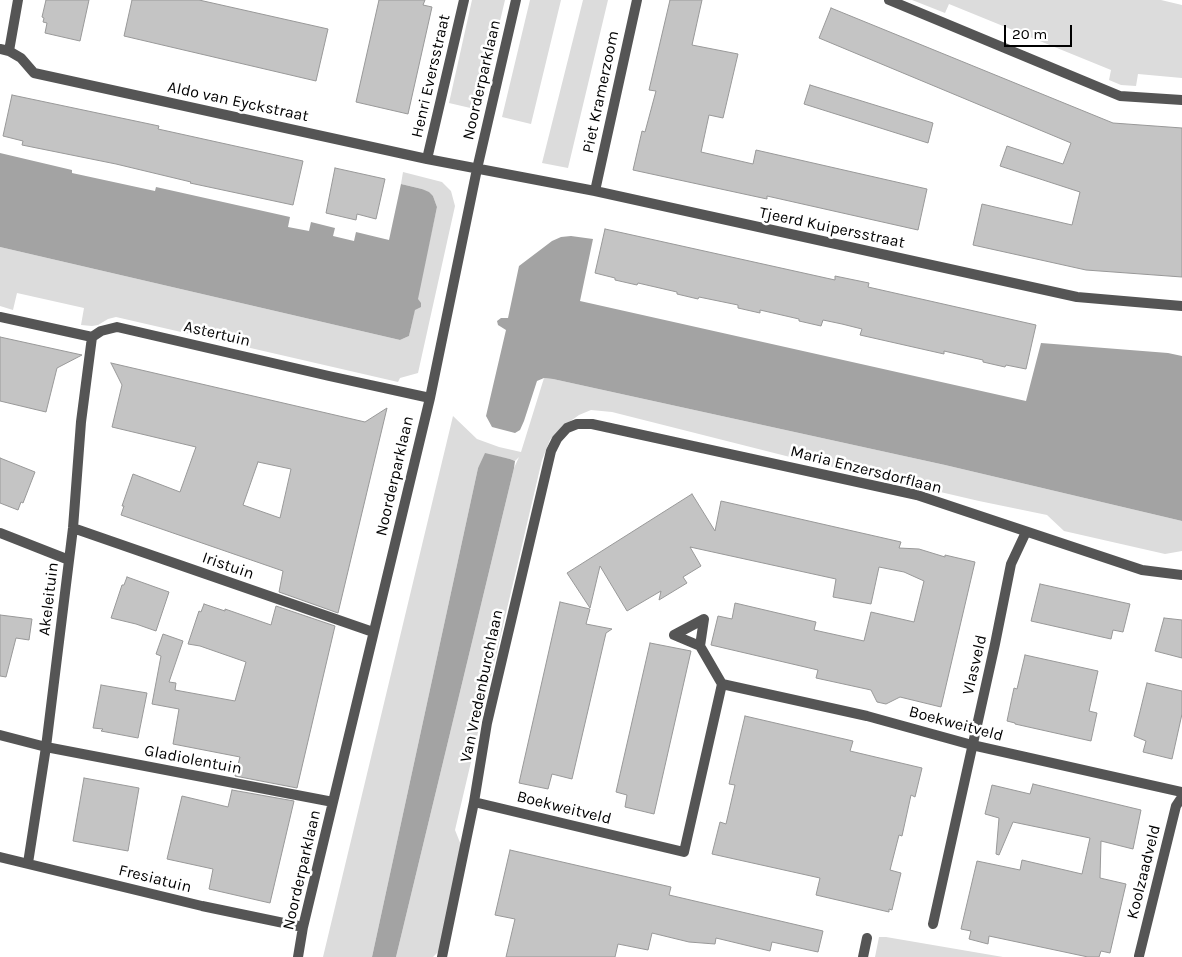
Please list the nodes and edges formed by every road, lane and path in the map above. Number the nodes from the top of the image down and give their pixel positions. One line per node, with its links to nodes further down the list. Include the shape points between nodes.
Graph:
1 (18, 0): 6 (street)
2 (464, 0): 8 (street, Henri Eversstraat)
3 (516, 0): 9 (street, Noorderparklaan)
4 (637, 0): 10 (street, Piet Kramerzoom)
5 (889, 0): 7 (street, via 1120,96)
6 (4, 50): 8 (street, Aldo van Eyckstraat, via 21,58 34,72)
7 (1182, 100)
8 (427, 159): 9 (street, Aldo van Eyckstraat)
9 (477, 169): 10 (street, Tjeerd Kuipersstraat); 14 (street, Noorderparklaan)
10 (595, 191): 11 (street, Tjeerd Kuipersstraat, via 1077,297)
11 (1182, 306)
12 (0, 317): 13 (street)
13 (92, 337): 14 (street, Astertuin, via 118,327); 16 (street, Akeleituin, via 81,422)
14 (430, 398): 21 (street, Noorderparklaan)
15 (567, 428): 17 (street, Maria Enzersdorflaan, via 592,424 917,496); 30 (street, Van Vredenburchlaan, via 551,451 486,723)
16 (73, 528): 19 (street, Akeleituin); 21 (street, Iristuin)
17 (1026, 532): 20 (street, Maria Enzersdorflaan, via 1142,570); 25 (street, Vlasveld, via 1011,564)
18 (0, 534): 19 (street)
19 (69, 560): 26 (street, Akeleituin)
20 (1182, 576)
21 (373, 632): 29 (street, Noorderparklaan)
22 (700, 646): 23 (street)
23 (722, 684): 25 (street, Boekweitveld, via 867,716); 30 (street, Boekweitveld, via 684,852)
24 (0, 735): 26 (street, Gladiolentuin)
25 (972, 745): 27 (street, Boekweitveld); 33 (street, Vlasveld)
26 (46, 747): 29 (street, Gladiolentuin); 32 (street, Akeleituin)
27 (1182, 792)
28 (1182, 797): 36 (street, Koolzaadveld, via 1176,806)
29 (333, 802): 34 (street, Noorderparklaan)
30 (474, 802): 38 (street, Van Vredenburchlaan)
31 (0, 857): 32 (street, Fresiatuin)
32 (28, 863): 34 (street, Fresiatuin)
33 (933, 924)
34 (303, 928): 37 (street, Noorderparklaan)
35 (867, 938): 39 (street)
36 (1139, 956)
37 (298, 957)
38 (442, 957)
39 (863, 957)

